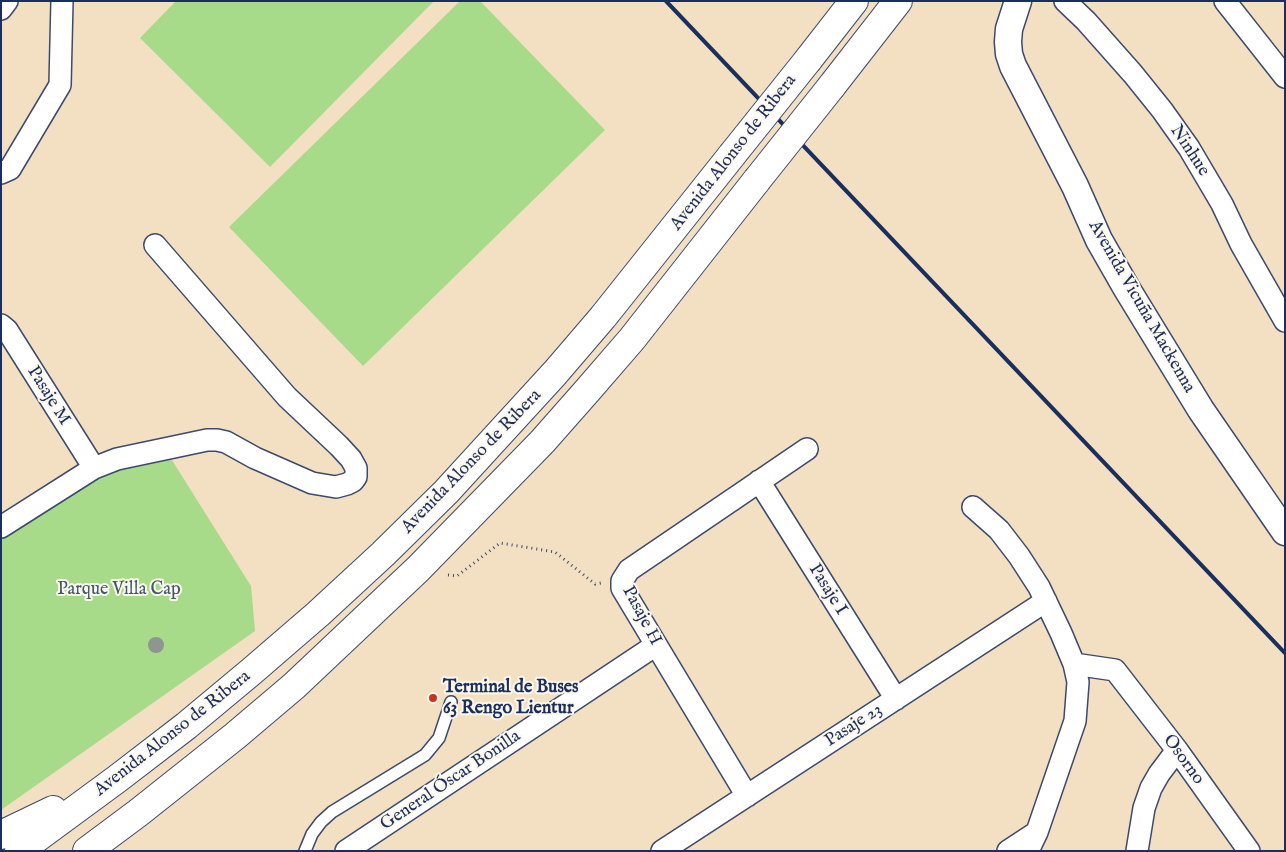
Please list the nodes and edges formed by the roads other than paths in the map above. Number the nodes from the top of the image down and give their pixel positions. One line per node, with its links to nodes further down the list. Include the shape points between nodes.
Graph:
1 (6, 1): 8 (street)
2 (62, 1): 10 (street, via 60,85 10,169)
3 (854, 1): 26 (highway, Avenida Alonso de Ribera, bridge, via 603,318 446,492 296,633 186,726)
4 (898, 1): 28 (highway, Avenida Alonso de Ribera, bridge, via 625,346 542,442 301,680)
5 (1018, 1): 19 (street, Avenida Vicuña Mackenna, via 1009,29 1009,54 1013,66 1099,240 1201,410)
6 (1065, 1): 12 (street, Ninhue, via 1133,74 1189,148)
7 (1225, 1): 9 (street)
8 (1, 10)
9 (1285, 77)
10 (1, 173)
11 (155, 244): 15 (street, via 287,397 351,459 356,477 336,487 312,483 217,440 117,459)
12 (1285, 321)
13 (1, 325): 15 (street, Pasaje M)
14 (807, 449): 16 (street, Pasaje H)
15 (94, 468): 18 (street)
16 (759, 481): 21 (street, Pasaje H, via 629,570 622,581 625,593); 23 (street, Pasaje I)
17 (972, 508): 20 (street, via 999,530)
18 (1, 527)
19 (1285, 532)
20 (1046, 601): 22 (street); 23 (street, Pasaje 23)
21 (656, 645): 27 (street, Pasaje H); 36 (street, General Óscar Bonilla)
22 (1074, 664): 25 (street, Osorno, via 1115,670); 30 (street, via 1078,682 1075,721)
23 (896, 699): 27 (street, Pasaje 23)
24 (452, 702): 35 (lane, via 439,738 425,755 332,812 312,834)
25 (1177, 750): 39 (street, via 1151,788); 40 (street, Osorno)
26 (117, 779): 29 (highway); 32 (highway, Avenida Alonso de Ribera)
27 (747, 796): 31 (street, Pasaje 23)
28 (138, 813): 33 (highway, Avenida Alonso de Ribera); 34 (highway)
29 (1, 835)
30 (1033, 841): 38 (street)
31 (690, 843): 37 (street, Pasaje 23)
32 (19, 851)
33 (87, 851)
34 (99, 851)
35 (305, 851)
36 (346, 851)
37 (662, 851)
38 (1008, 851)
39 (1137, 851)
40 (1249, 851)

